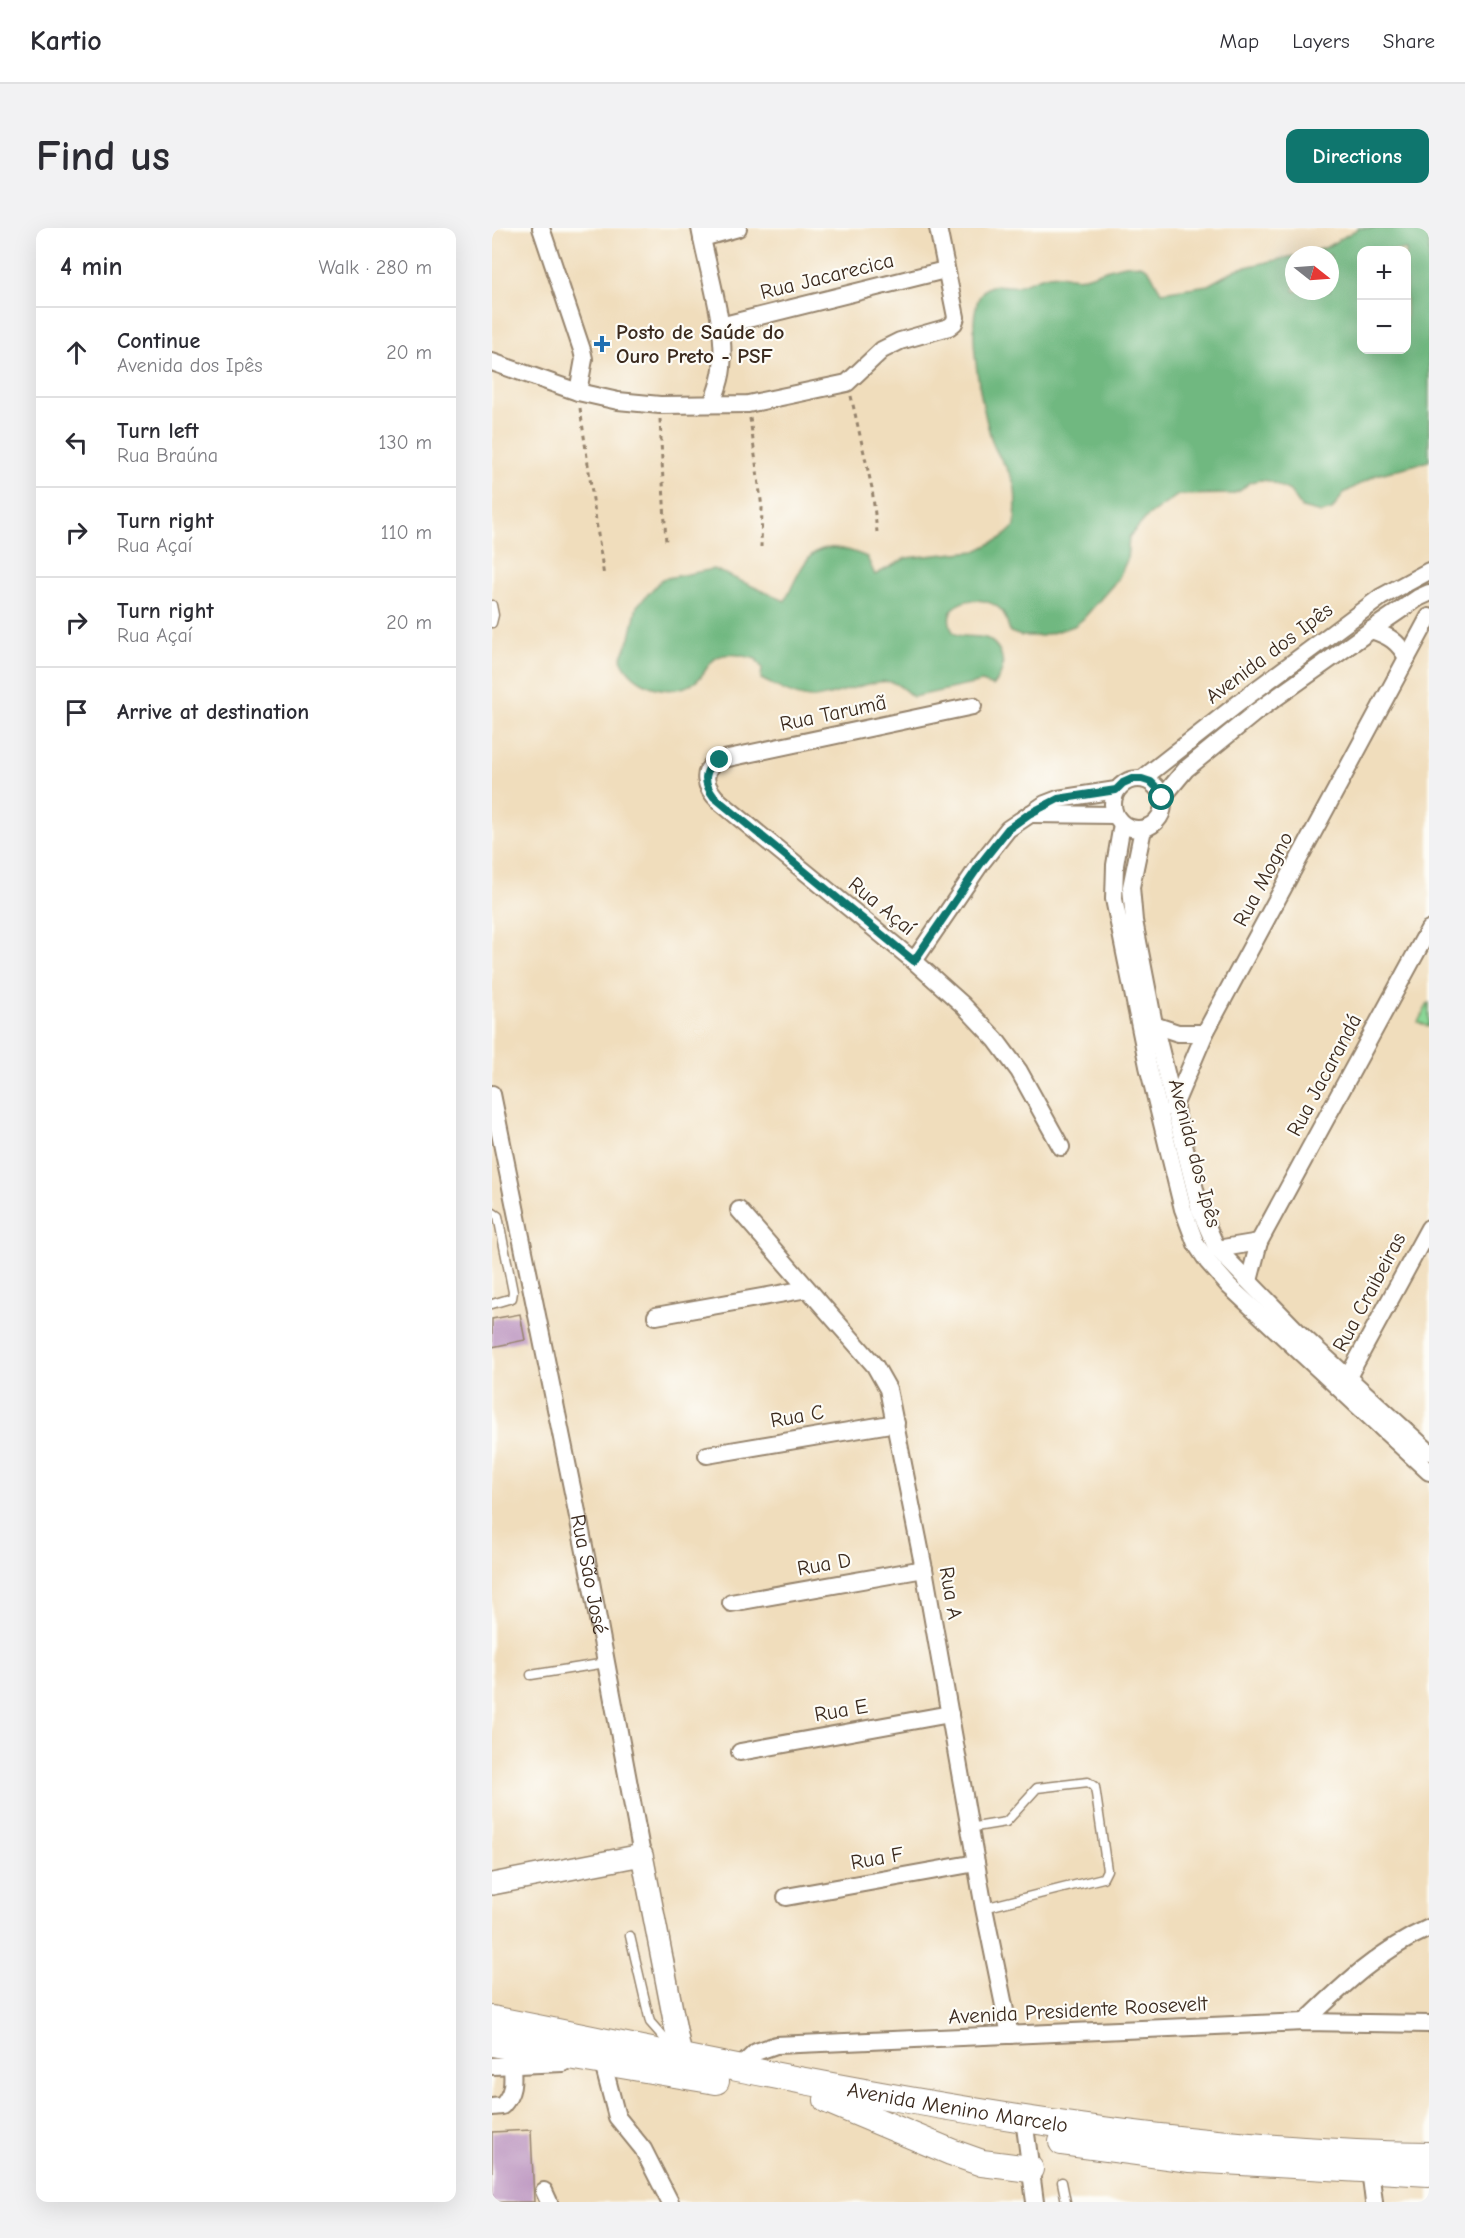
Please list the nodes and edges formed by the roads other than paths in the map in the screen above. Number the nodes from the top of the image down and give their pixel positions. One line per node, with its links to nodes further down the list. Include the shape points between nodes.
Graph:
1 (541, 228): 8 (street, via 582,350)
2 (738, 228): 4 (street)
3 (938, 228): 5 (street)
4 (701, 233): 6 (street)
5 (945, 270): 6 (street, Rua Jacarecica); 9 (street, via 956,317 949,327 882,350 848,383 748,404)
6 (720, 326): 9 (street, via 722,366)
7 (492, 362): 8 (street)
8 (578, 392): 9 (street, via 618,402)
9 (712, 404)
10 (1429, 571): 19 (street, Avenida dos Ipês, via 1382,597)
11 (1429, 593): 15 (street, Avenida dos Ipês)
12 (492, 605): 14 (lane)
13 (1429, 617): 16 (street, Rua Mogno)
14 (492, 623)
15 (1371, 630): 16 (street, via 1390,636); 21 (street, Avenida dos Ipês, via 1199,757)
16 (1407, 658): 28 (street, Rua Mogno)
17 (973, 706): 18 (street, Rua Tarumã, via 720,760)
18 (707, 771): 26 (street, Rua Açaí, via 709,790 720,802)
19 (1142, 779): 20 (street, Avenida dos Ipês, via 1132,779); 21 (street, via 1151,782)
20 (1116, 790): 22 (street, via 1058,799); 23 (street, Avenida dos Ipês, via 1113,804)
21 (1162, 798): 24 (street, Avenida dos Ipês, via 1159,818)
22 (1029, 814): 23 (street); 26 (street, via 1008,829 988,854)
23 (1119, 819): 24 (street, via 1132,828); 27 (street, Avenida dos Ipês, via 1114,898)
24 (1143, 829): 27 (street, Avenida dos Ipês, via 1131,887)
25 (1429, 929): 36 (street, Rua Jacarandá)
26 (914, 961): 32 (street, Rua Açaí, via 996,1040 1019,1071)
27 (1147, 1022): 28 (street, via 1178,1033); 30 (street, Avenida dos Ipês); 31 (street, Avenida dos Ipês)
28 (1205, 1033): 30 (street, Rua Mogno)
29 (492, 1094): 49 (street, Rua São José)
30 (1174, 1107): 31 (street, Rua Mogno); 37 (street, Avenida dos Ipês, via 1200,1210)
31 (1162, 1123): 46 (street, Avenida dos Ipês, via 1184,1209 1196,1244 1208,1262)
32 (1061, 1147)
33 (739, 1210): 39 (street, Rua A)
34 (492, 1212): 40 (lane, via 498,1216 513,1292 508,1301)
35 (1429, 1228): 42 (street, Rua Craibeiras)
36 (1259, 1242): 37 (street); 38 (street, Rua Jacarandá)
37 (1217, 1249): 38 (street, Avenida dos Ipês)
38 (1249, 1281): 42 (street, Avenida dos Ipês)
39 (807, 1289): 41 (street); 43 (street, Rua A, via 875,1366 888,1389)
40 (492, 1304)
41 (656, 1316)
42 (1348, 1377): 44 (street, Avenida dos Ipês)
43 (896, 1422): 45 (street, Rua C); 47 (street, Rua A)
44 (1429, 1452)
45 (707, 1455)
46 (1429, 1472)
47 (924, 1569): 48 (street, Rua D); 51 (street, Rua A)
48 (731, 1603)
49 (606, 1663): 50 (lane); 54 (street, Rua São José)
50 (531, 1676)
51 (950, 1714): 52 (street, Rua E); 53 (street, Rua A)
52 (740, 1752)
53 (969, 1828): 55 (street, Rua A); 58 (lane, via 1006,1822 1037,1788 1088,1782 1095,1787 1107,1870 1103,1878)
54 (642, 1855): 56 (street); 66 (street, Rua São José)
55 (976, 1863): 57 (street, Rua F); 58 (street, Rua A)
56 (492, 1884)
57 (786, 1897)
58 (984, 1908): 64 (street, Rua A)
59 (1429, 1928): 62 (street, via 1348,1980)
60 (630, 1936): 66 (lane, via 650,2022)
61 (492, 2019): 66 (main road, Avenida Menino Marcelo)
62 (1305, 2022): 63 (street, Avenida Presidente Roosevelt); 64 (street, Avenida Presidente Roosevelt)
63 (1429, 2024)
64 (1010, 2035): 70 (street, Avenida Presidente Roosevelt, via 776,2045 756,2052)
65 (492, 2043): 67 (main road, Avenida Menino Marcelo)
66 (681, 2056): 70 (main road, Avenida Menino Marcelo)
67 (592, 2059): 68 (street); 71 (main road, Avenida Menino Marcelo); 79 (street, via 617,2117 643,2149)
68 (512, 2065): 69 (street); 72 (street, via 511,2093 502,2106)
69 (492, 2066)
70 (738, 2069): 73 (main road, Avenida Menino Marcelo)
71 (827, 2100): 73 (main road, Avenida Menino Marcelo); 75 (main road, via 982,2163)
72 (492, 2108)
73 (1026, 2128): 74 (main road, Avenida Menino Marcelo, via 1363,2154); 75 (street); 76 (main road, Avenida Menino Marcelo, via 1190,2159)
74 (1429, 2154)
75 (1030, 2169): 80 (street)
76 (1370, 2170): 77 (main road, Avenida Menino Marcelo); 82 (street)
77 (1429, 2173)
78 (1062, 2182): 81 (lane)
79 (670, 2202)
80 (1035, 2202)
81 (1066, 2202)
82 (1374, 2202)

